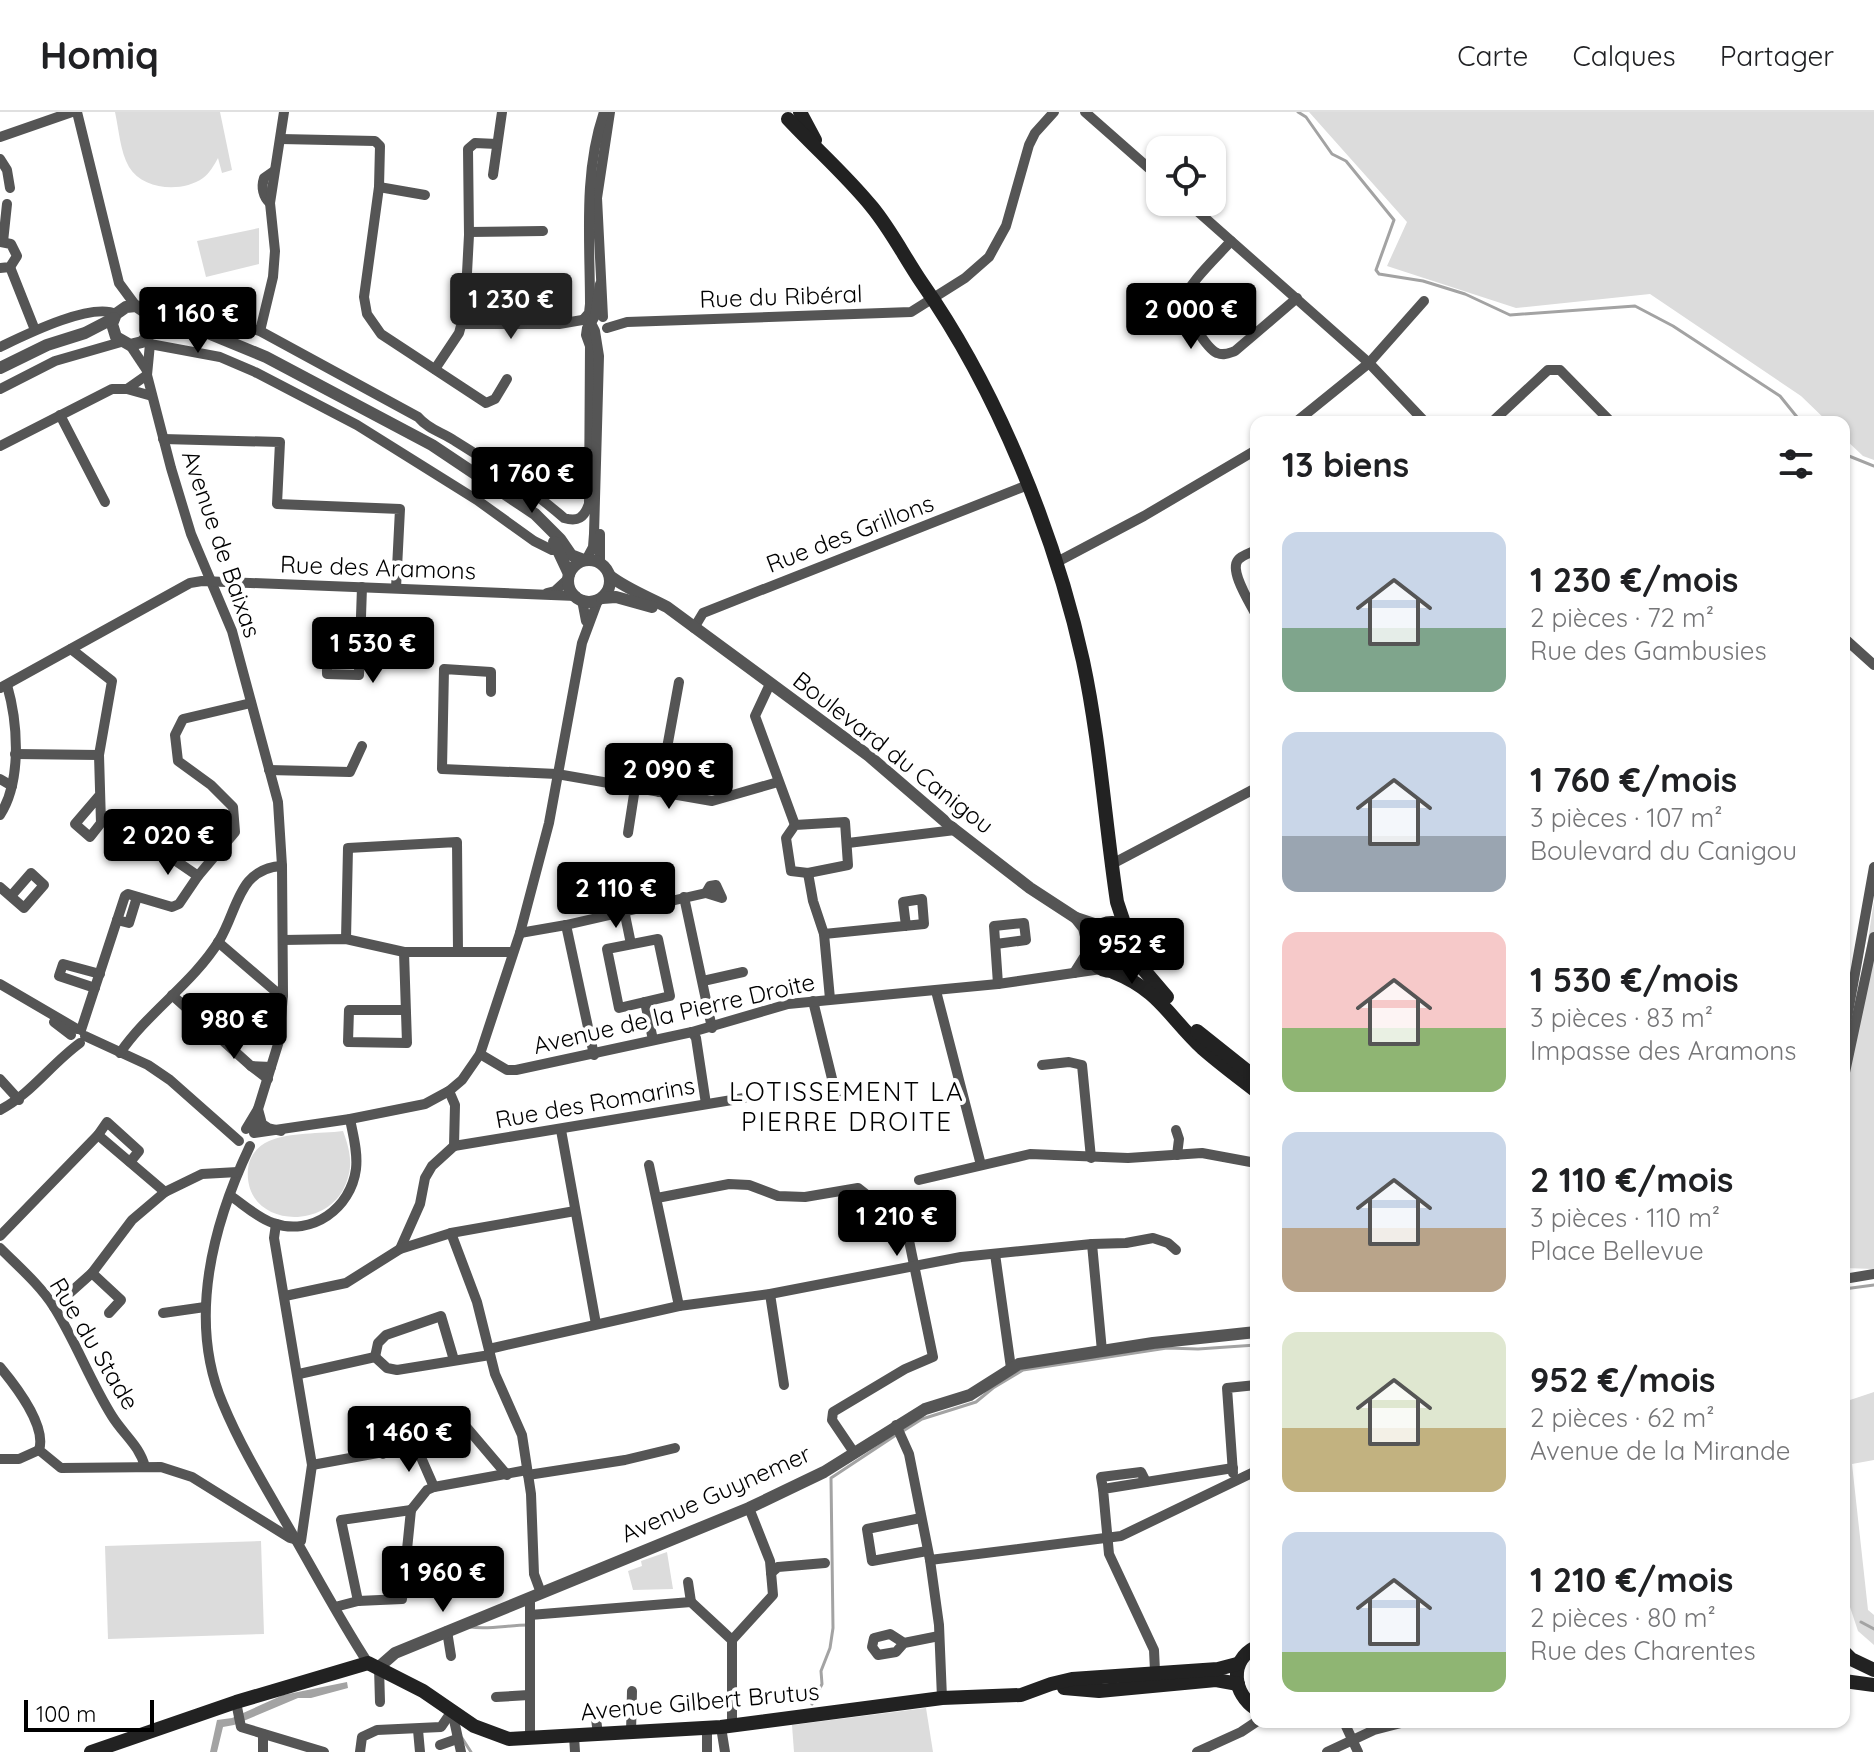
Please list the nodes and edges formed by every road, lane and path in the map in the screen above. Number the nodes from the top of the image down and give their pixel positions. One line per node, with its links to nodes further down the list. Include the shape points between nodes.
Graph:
1 (74, 112): 11 (street); 27 (street)
2 (284, 112): 12 (street)
3 (502, 112): 13 (street)
4 (604, 112): 10 (street)
5 (610, 112): 10 (street)
6 (617, 112): 10 (street)
7 (1054, 112): 29 (street, Rue du Ribéral, via 1029,145 1006,226 989,257)
8 (1085, 112): 15 (street)
9 (790, 114): 29 (main road, via 875,210)
10 (602, 132): 34 (street); 34 (street, via 591,170 589,313)
11 (0, 137)
12 (281, 139): 17 (street, via 375,141 380,146); 37 (street, via 274,171 262,183 270,203 275,251)
13 (497, 144): 16 (street); 23 (street, via 475,143 468,149)
14 (0, 159): 18 (street)
15 (1146, 166)
16 (493, 175)
17 (379, 187): 19 (street); 44 (street, via 364,297 367,314 381,334)
18 (10, 188)
19 (425, 195)
20 (7, 204): 25 (street)
21 (1203, 216): 24 (street)
22 (543, 231): 23 (street)
23 (469, 232): 33 (street)
24 (1231, 241): 28 (street); 28 (street, via 1183,302 1210,348 1226,355 1235,351)
25 (1, 242): 26 (street, via 16,251 16,260)
26 (5, 268): 35 (street)
27 (119, 283): 31 (street); 32 (street)
28 (1297, 298): 42 (street)
29 (934, 299): 34 (street, Rue du Ribéral, via 911,312); 62 (main road, via 973,365)
30 (1424, 301): 42 (street)
31 (143, 310): 32 (street, via 126,307); 36 (street); 37 (street, via 177,310); 39 (street, via 152,327)
32 (116, 315): 35 (street, via 102,311); 38 (street); 40 (street, via 112,324)
33 (463, 324): 34 (street); 44 (street)
34 (596, 324): 59 (street, via 586,335 586,513 578,520 564,518); 60 (street)
35 (35, 330): 41 (street)
36 (177, 330): 39 (street); 55 (street, via 203,331 266,357)
37 (260, 331): 59 (street, via 407,410)
38 (85, 333): 40 (street, via 100,332); 43 (street)
39 (149, 340): 40 (street, via 136,345); 45 (street, Avenue de Baixas); 64 (street, via 220,357 255,372 357,425 534,541)
40 (122, 341): 45 (street, Avenue de Baixas); 47 (street, via 55,361)
41 (0, 347)
42 (1369, 363): 51 (street); 52 (street)
43 (0, 368)
44 (435, 369): 46 (street, via 486,403 495,399)
45 (147, 372): 48 (street); 49 (street, Avenue de Baixas)
46 (507, 379)
47 (0, 389)
48 (127, 389): 49 (street); 50 (street, via 112,389)
49 (152, 396): 56 (street, Avenue de Baixas)
50 (60, 415): 57 (street); 63 (street)
51 (1303, 416)
52 (1419, 416)
53 (1498, 416): 54 (street, via 1548,370 1560,370)
54 (1605, 416)
55 (393, 425): 61 (street); 64 (street, via 542,528)
56 (163, 439): 71 (street, Avenue de Baixas, via 191,534); 73 (street, via 280,442 277,504 400,509)
57 (0, 446)
58 (1250, 454): 68 (street)
59 (498, 469): 61 (street)
60 (597, 472): 66 (street, via 593,547); 67 (street)
61 (489, 483): 66 (street, via 535,514 571,555)
62 (1028, 485): 68 (main road); 78 (street, Rue des Grillons, via 703,613)
63 (105, 502)
64 (558, 549): 69 (street)
65 (1250, 553): 77 (street, via 1235,565)
66 (585, 560): 67 (street); 69 (street)
67 (600, 562): 70 (street)
68 (1057, 562): 107 (main road, via 1083,662)
69 (569, 576): 74 (street, via 555,591); 75 (street, via 571,591)
70 (610, 576): 76 (street); 78 (street, Boulevard du Canigou)
71 (213, 583): 72 (street, Rue des Aramons); 81 (street, Rue des Aramons, via 190,583); 88 (street, Avenue de Baixas)
72 (362, 587): 73 (street, Rue des Aramons); 82 (street, via 359,675 327,674)
73 (396, 588): 74 (street, Rue des Aramons)
74 (542, 594): 75 (street, Rue des Aramons)
75 (579, 598): 76 (street); 79 (street)
76 (600, 599): 78 (street, Boulevard du Canigou, via 644,602); 79 (street)
77 (1250, 603)
78 (689, 624): 85 (street, Boulevard du Canigou)
79 (587, 627): 93 (street)
80 (1850, 643): 83 (street)
81 (71, 649): 86 (street, Rue des Aramons); 91 (street, via 112,681)
82 (327, 651)
83 (1874, 665)
84 (679, 682): 99 (street)
85 (770, 684): 95 (street, via 755,716); 103 (street, Boulevard du Canigou, via 869,756)
86 (3, 686): 90 (street, via 11,700)
87 (491, 692): 93 (street, via 491,672 444,669 442,769)
88 (251, 703): 92 (street, Avenue de Baixas); 111 (street, via 183,719 175,735 178,761 233,807 235,832)
89 (362, 746): 92 (street, via 350,772)
90 (15, 754): 91 (street); 96 (street)
91 (99, 755): 100 (street)
92 (269, 770): 108 (street, Avenue de Baixas, via 278,802)
93 (557, 774): 97 (street); 123 (street)
94 (0, 779): 96 (street)
95 (778, 782): 99 (street, via 712,801); 102 (street)
96 (12, 786): 101 (street)
97 (635, 788): 99 (street); 104 (street)
98 (1250, 791): 107 (street)
99 (659, 792)
100 (99, 796)
101 (0, 815)
102 (795, 825): 105 (street, via 845,822); 110 (street, via 786,838 791,871)
103 (955, 830): 105 (street); 118 (street, Boulevard du Canigou)
104 (628, 833)
105 (848, 843): 110 (street, via 848,865)
106 (150, 849): 111 (street, via 160,850)
107 (1112, 864): 116 (main road)
108 (282, 866): 127 (street, Avenue de Baixas); 128 (street, via 251,877)
109 (1874, 867): 151 (street)
110 (808, 873): 124 (street)
111 (198, 876): 138 (street, via 172,907 125,896)
112 (0, 887): 114 (street)
113 (706, 893): 115 (street)
114 (11, 896)
115 (684, 897): 117 (street); 142 (street)
116 (1117, 902): 120 (main road); 122 (main road)
117 (624, 910): 119 (street); 129 (street)
118 (1076, 918): 120 (street, Boulevard du Canigou); 131 (street)
119 (566, 925): 123 (street); 161 (street)
120 (1103, 925): 122 (main road); 131 (main road, via 1094,931)
121 (906, 926): 124 (street)
122 (1125, 926): 132 (main road, via 1134,936)
123 (520, 933): 135 (street)
124 (824, 934): 149 (street)
125 (1874, 937): 158 (street)
126 (346, 939): 127 (street); 133 (street); 134 (street, via 348,848 457,842)
127 (283, 940): 140 (street, Avenue de Baixas)
128 (218, 942): 141 (street); 147 (street)
129 (631, 944): 152 (street, via 607,949 619,1008); 152 (street, via 658,939 670,996)
130 (996, 944): 144 (street)
131 (1088, 948): 136 (main road, via 1095,965); 139 (street)
132 (1136, 951): 136 (main road, via 1128,966); 164 (main road, via 1144,970 1177,1011)
133 (404, 952): 134 (street); 153 (street)
134 (458, 952): 135 (street)
135 (512, 952): 160 (street)
136 (1107, 971): 139 (street, Avenue de la Pierre Droite); 166 (main road, via 1152,993 1203,1049)
137 (743, 972): 142 (street)
138 (100, 974): 145 (street); 145 (street, via 63,964 59,976)
139 (1073, 975): 144 (street, Avenue de la Pierre Droite)
140 (283, 976): 141 (street); 148 (street, Avenue de Baixas)
141 (262, 980): 148 (street)
142 (703, 981): 154 (street)
143 (0, 984): 156 (street)
144 (998, 984): 146 (street, Avenue de la Pierre Droite)
145 (95, 988): 156 (street)
146 (936, 991): 149 (street, Avenue de la Pierre Droite); 184 (street)
147 (172, 995): 159 (street); 163 (street, via 251,1066)
148 (283, 995): 163 (street, Avenue de Baixas, via 279,1041)
149 (830, 999): 150 (street, Avenue de la Pierre Droite)
150 (813, 1001): 154 (street, Avenue de la Pierre Droite); 169 (street)
151 (1850, 1001)
152 (645, 1002): 157 (street)
153 (406, 1010): 153 (street, via 407,1043 348,1042 349,1010)
154 (712, 1028): 155 (street, Avenue de la Pierre Droite)
155 (692, 1032): 157 (street, Avenue de la Pierre Droite); 171 (street)
156 (77, 1038): 159 (street); 170 (street)
157 (653, 1040): 161 (street, Avenue de la Pierre Droite)
158 (1850, 1049)
159 (120, 1053): 178 (street, via 148,1065 220,1124)
160 (480, 1054): 161 (street, Avenue de la Pierre Droite, via 507,1070); 167 (street)
161 (594, 1055)
162 (1042, 1065): 181 (street, via 1082,1065)
163 (269, 1073): 172 (street, Avenue de Baixas)
164 (1250, 1073)
165 (0, 1079): 170 (street)
166 (1250, 1086)
167 (449, 1091): 174 (street, via 425,1104); 179 (street, via 455,1105)
168 (744, 1098): 171 (street, Rue des Romarins)
169 (837, 1099)
170 (19, 1100): 173 (street)
171 (706, 1104): 175 (street, Rue des Romarins)
172 (258, 1109): 177 (street, via 262,1124); 178 (street, Avenue de Baixas)
173 (0, 1110)
174 (350, 1119): 177 (street); 191 (street, via 356,1168 346,1198 322,1220)
175 (561, 1130): 179 (street, Rue des Romarins); 190 (street)
176 (1176, 1130): 180 (street)
177 (278, 1131): 178 (street)
178 (246, 1138): 185 (street)
179 (454, 1146): 196 (street, via 425,1178)
180 (1177, 1155): 181 (street); 182 (street, via 1202,1153)
181 (1091, 1158): 184 (street, via 1030,1154)
182 (1250, 1162)
183 (649, 1165): 189 (street)
184 (981, 1165): 186 (street)
185 (238, 1172): 187 (street, via 202,1174); 188 (street)
186 (919, 1180)
187 (165, 1192): 193 (street, via 98,1135); 200 (street, via 132,1220)
188 (231, 1196): 191 (street); 207 (street, via 210,1263)
189 (657, 1198): 199 (street, via 729,1184 805,1197 858,1188 906,1226); 205 (street)
190 (575, 1211): 192 (street); 210 (street)
191 (276, 1224): 204 (street)
192 (451, 1233): 196 (street); 213 (street)
193 (0, 1236)
194 (1092, 1244): 197 (street, via 1153,1238); 198 (street); 212 (street)
195 (0, 1248): 206 (street, Rue du Stade)
196 (400, 1249): 204 (street, via 346,1283)
197 (1176, 1250)
198 (995, 1254): 199 (street); 217 (street)
199 (917, 1267): 203 (street); 226 (street, via 933,1357 833,1412 832,1420)
200 (92, 1273): 206 (street); 208 (street, via 121,1300)
201 (1874, 1274): 202 (street)
202 (1850, 1278)
203 (770, 1294): 205 (street); 219 (street)
204 (285, 1296): 218 (street)
205 (679, 1306): 210 (street)
206 (54, 1307): 230 (street, Rue du Stade, via 114,1419 142,1453)
207 (205, 1307): 209 (street); 241 (street, via 222,1402)
208 (109, 1313)
209 (163, 1313)
210 (596, 1324): 213 (street)
211 (1250, 1333): 212 (street, Avenue Guynemer)
212 (1102, 1351): 217 (street, Avenue Guynemer)
213 (489, 1352): 215 (street); 232 (street, via 522,1435)
214 (375, 1357): 215 (street, via 397,1370); 215 (street, via 386,1335 441,1316); 218 (street)
215 (454, 1360)
216 (0, 1367): 225 (street, via 41,1434)
217 (1011, 1368): 221 (street, Avenue Guynemer, via 970,1395 925,1409)
218 (299, 1374): 229 (street)
219 (784, 1385)
220 (1250, 1386): 231 (street, via 1227,1388)
221 (898, 1430): 226 (street, Avenue Guynemer); 239 (street, via 909,1454)
222 (412, 1431): 223 (street); 227 (street, via 383,1435); 234 (street, via 462,1422)
223 (416, 1446): 227 (street); 236 (street)
224 (675, 1448): 232 (street)
225 (39, 1450): 228 (street, via 19,1459); 230 (street, via 61,1468)
226 (853, 1451): 237 (street, Avenue Guynemer, via 824,1472)
227 (383, 1454): 229 (street)
228 (0, 1459)
229 (312, 1465): 241 (street, via 305,1524)
230 (145, 1467): 241 (street, via 192,1477)
231 (1233, 1468): 235 (street); 240 (street, via 1103,1489)
232 (528, 1473): 234 (street); 246 (street)
233 (1250, 1474): 235 (street)
234 (507, 1475): 236 (street)
235 (1234, 1481): 240 (street, via 1121,1536)
236 (434, 1487): 238 (street)
237 (749, 1508): 244 (street); 246 (street, Avenue Guynemer, via 678,1542)
238 (411, 1510): 247 (street, via 402,1599); 247 (street, via 341,1520)
239 (921, 1518): 242 (street); 242 (street, via 867,1529 872,1561)
240 (1108, 1537): 242 (street); 261 (street, via 1109,1554 1154,1650)
241 (297, 1541): 249 (street)
242 (928, 1556): 252 (street)
243 (825, 1563): 244 (street, via 778,1567)
244 (771, 1573): 253 (street, via 773,1595)
245 (688, 1582): 248 (street)
246 (536, 1596): 250 (street); 251 (street, Avenue Guynemer)
247 (358, 1601): 249 (street)
248 (691, 1602): 250 (street); 253 (street)
249 (335, 1607): 259 (street)
250 (530, 1615): 267 (street)
251 (447, 1631): 256 (street); 259 (street, Avenue Guynemer)
252 (939, 1636): 254 (street); 269 (street)
253 (732, 1640): 277 (street)
254 (904, 1643)
255 (1250, 1651): 258 (main road)
256 (451, 1656)
257 (1850, 1658): 260 (main road)
258 (1237, 1664): 261 (main road); 263 (main road)
259 (374, 1665): 270 (street); 273 (main road, Avenue Gilbert Brutus); 274 (main road)
260 (1874, 1670)
261 (1155, 1671): 265 (main road, via 1072,1679)
262 (1850, 1682): 264 (main road)
263 (1238, 1684): 265 (main road, via 1216,1680 1099,1691); 271 (main road)
264 (1874, 1685)
265 (1036, 1690): 269 (main road, Avenue Gilbert Brutus)
266 (632, 1691): 282 (street)
267 (529, 1695): 268 (street); 287 (street)
268 (496, 1697)
269 (942, 1698): 277 (main road, Avenue Gilbert Brutus)
270 (380, 1702)
271 (1250, 1702)
272 (595, 1710): 284 (street)
273 (452, 1711): 280 (street, via 441,1727); 286 (street); 287 (main road, Avenue Gilbert Brutus, via 503,1738)
274 (238, 1714): 283 (street, via 241,1727); 290 (main road)
275 (1250, 1715): 281 (street)
276 (1250, 1726): 281 (street)
277 (720, 1727): 282 (main road, Avenue Gilbert Brutus); 298 (street); 299 (street)
278 (1347, 1728): 288 (street)
279 (1382, 1728): 288 (street)
280 (418, 1730): 294 (street, via 377,1730 362,1737); 295 (street)
281 (1241, 1732): 300 (street)
282 (631, 1733): 284 (main road, Avenue Gilbert Brutus)
283 (263, 1734): 291 (street); 293 (street)
284 (598, 1735): 285 (main road, Avenue Gilbert Brutus)
285 (574, 1736): 287 (main road, Avenue Gilbert Brutus); 297 (street)
286 (457, 1739): 289 (street); 296 (street)
287 (530, 1739)
288 (1352, 1740): 301 (street); 302 (street)
289 (440, 1745)
290 (107, 1749): 292 (main road)
291 (318, 1751)
292 (91, 1752)
293 (263, 1752)
294 (360, 1752)
295 (420, 1752)
296 (461, 1752)
297 (575, 1752)
298 (707, 1752)
299 (725, 1752)
300 (1197, 1752)
301 (1327, 1752)
302 (1358, 1752)

